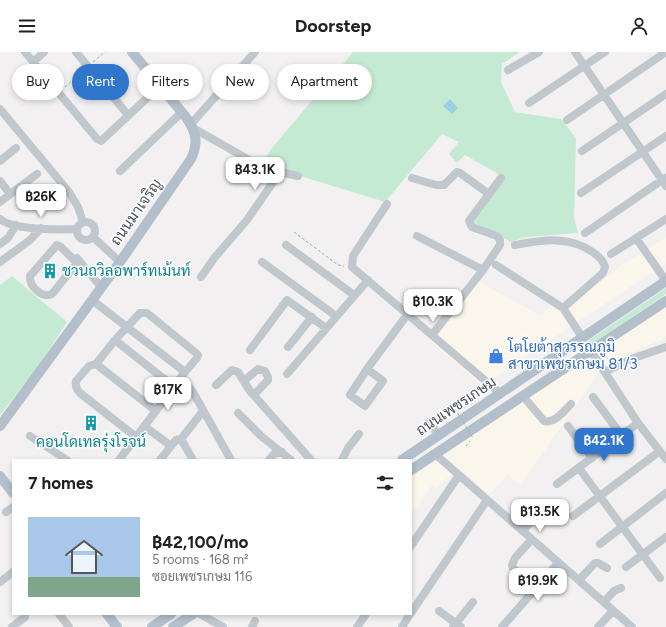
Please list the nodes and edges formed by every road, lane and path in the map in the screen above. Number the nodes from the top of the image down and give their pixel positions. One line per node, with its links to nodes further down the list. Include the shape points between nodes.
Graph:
1 (25, 52): 11 (street)
2 (44, 52): 11 (street)
3 (76, 52): 12 (street)
4 (105, 52): 13 (path)
5 (132, 52): 14 (main road)
6 (255, 52): 31 (street)
7 (539, 52): 16 (street)
8 (575, 52): 15 (street)
9 (604, 52): 15 (street)
10 (666, 52): 19 (street)
11 (33, 62)
12 (86, 64)
13 (90, 64)
14 (142, 64)
15 (585, 65): 19 (street); 25 (street)
16 (508, 70)
17 (72, 80): 18 (path)
18 (64, 88)
19 (605, 94): 29 (street); 30 (street)
20 (666, 94): 30 (street)
21 (64, 98): 28 (street, via 101,141)
22 (115, 100): 28 (street)
23 (145, 100): 28 (street)
24 (172, 100): 27 (main road)
25 (529, 103)
26 (0, 109): 52 (street, via 69,192)
27 (182, 112): 31 (main road); 37 (street)
28 (128, 116)
29 (566, 120)
30 (623, 122): 34 (street); 35 (street)
31 (192, 126): 38 (street, via 260,166); 68 (main road, ถนนมาเจริญ, via 196,142 191,160)
32 (666, 136): 35 (street)
33 (16, 148): 36 (street)
34 (582, 151)
35 (643, 151): 43 (street); 47 (street)
36 (0, 161)
37 (120, 171)
38 (280, 172): 40 (street); 73 (street, via 247,220)
39 (37, 174): 45 (street)
40 (298, 176)
41 (412, 178): 46 (street, via 444,185 457,172)
42 (501, 178): 46 (street)
43 (665, 181): 57 (street)
44 (0, 182): 45 (street)
45 (10, 194): 48 (street)
46 (489, 194): 72 (street, via 469,221 472,227 497,236 500,240 500,245)
47 (581, 194)
48 (0, 202)
49 (387, 204): 71 (street, via 353,256)
50 (0, 219): 53 (street)
51 (666, 219): 60 (street)
52 (83, 222): 55 (street); 59 (street, via 89,222 94,226)
53 (16, 225): 54 (street); 62 (street, via 8,238)
54 (41, 228): 55 (street); 66 (street, via 30,240)
55 (77, 229): 59 (street, via 82,239 88,240)
56 (294, 232): 71 (path, via 338,265)
57 (585, 233)
58 (417, 236): 72 (street)
59 (93, 237): 68 (street)
60 (636, 238): 65 (street); 75 (street)
61 (63, 242): 67 (street)
62 (0, 244)
63 (286, 245): 77 (street)
64 (515, 245): 80 (street, via 534,241 564,240 586,247 603,260 603,273)
65 (611, 254)
66 (0, 262)
67 (78, 262): 67 (street, via 49,296 41,293 29,281 30,276 57,245); 76 (street)
68 (120, 262): 76 (main road, ถนนมาเจริญ)
69 (262, 262): 82 (street)
70 (496, 265): 80 (street)
71 (352, 267): 74 (street)
72 (483, 270): 86 (street)
73 (201, 277)
74 (368, 280): 77 (street); 81 (street)
75 (666, 281): 87 (main road, ถนนเพชรเกษม)
76 (101, 287): 78 (main road, ถนนมาเจริญ)
77 (354, 295): 82 (street)
78 (92, 300): 84 (street); 112 (main road, ถนนมาเจริญ)
79 (666, 301): 92 (main road, ถนนเพชรเกษม)
80 (563, 308): 87 (street)
81 (407, 315): 86 (street); 94 (street)
82 (336, 316): 85 (street)
83 (312, 317): 85 (street); 89 (street); 91 (street, via 287,300)
84 (127, 327): 88 (street); 97 (street); 97 (street, via 140,313 147,312 198,355)
85 (326, 328): 96 (street)
86 (432, 335): 101 (street)
87 (582, 337): 92 (main road); 101 (main road, ถนนเพชรเกษม)
88 (115, 340): 93 (street); 100 (street)
89 (288, 347)
90 (666, 347): 95 (street, via 631,359)
91 (250, 350)
92 (591, 351): 95 (street); 103 (main road, ถนนเพชรเกษม)
93 (96, 364): 106 (street); 119 (street, via 89,366 76,381 76,387 80,393)
94 (367, 369)
95 (605, 372): 111 (street)
96 (287, 374)
97 (183, 375): 100 (street); 107 (street)
98 (244, 382): 99 (street, via 238,372 232,370); 102 (street); 102 (street, via 258,369 265,371 268,380)
99 (216, 385)
100 (174, 387): 106 (street)
101 (501, 394): 117 (main road, ถนนเพชรเกษม)
102 (254, 395): 134 (street)
103 (523, 396): 105 (street, via 547,422 554,421); 125 (main road, ถนนเพชรเกษม)
104 (593, 397): 118 (street)
105 (571, 404)
106 (156, 411): 113 (street)
107 (203, 411): 121 (street); 131 (street)
108 (238, 413): 124 (street)
109 (443, 413): 120 (path, bridge, via 455,409)
110 (429, 422): 117 (street)
111 (638, 422): 118 (street); 123 (street)
112 (0, 426)
113 (144, 426): 119 (street); 122 (street)
114 (568, 426): 126 (street)
115 (359, 434): 135 (street)
116 (30, 436): 127 (street)
117 (438, 436): 136 (main road, ถนนเพชรเกษม)
118 (622, 436): 126 (street)
119 (136, 437): 128 (street)
120 (473, 438)
121 (181, 439): 122 (street, via 176,440); 130 (street)
122 (171, 446): 129 (street)
123 (660, 451): 137 (street); 145 (street)
124 (282, 452): 132 (street, via 274,454); 133 (street)
125 (435, 454): 139 (main road, ถนนเพชรเกษม); 140 (street)
126 (592, 458): 138 (street)
127 (65, 459)
128 (120, 459)
129 (161, 459)
130 (192, 459)
131 (230, 459)
132 (270, 459)
133 (291, 459)
134 (311, 459)
135 (342, 459)
136 (404, 459)
137 (666, 459)
138 (579, 468): 142 (street); 145 (street)
139 (412, 469)
140 (459, 475): 146 (street); 154 (street)
141 (0, 476): 143 (main road)
142 (557, 484)
143 (12, 491)
144 (666, 493): 149 (street)
145 (600, 496): 147 (street); 149 (street)
146 (487, 500): 150 (street); 169 (street)
147 (573, 516)
148 (545, 517): 150 (street, via 536,516)
149 (623, 526): 153 (street); 155 (street)
150 (522, 531): 152 (street)
151 (666, 537): 155 (street)
152 (532, 540): 156 (street); 163 (street, via 515,558 512,565)
153 (600, 544)
154 (412, 545)
155 (642, 555): 157 (street); 160 (street)
156 (558, 563): 161 (street); 163 (street)
157 (626, 567)
158 (607, 568): 161 (street, via 595,563)
159 (12, 573): 162 (street)
160 (660, 578)
161 (579, 580): 166 (street)
162 (0, 582)
163 (536, 588): 187 (street)
164 (621, 588): 166 (street, via 614,591)
165 (473, 602): 178 (street)
166 (604, 602): 167 (street)
167 (613, 610): 188 (street); 189 (street)
168 (439, 611): 178 (street)
169 (412, 612)
170 (60, 615): 180 (street)
171 (108, 615): 181 (main road)
172 (170, 615): 182 (main road)
173 (191, 615): 183 (main road)
174 (202, 615): 184 (street)
175 (365, 615): 185 (street)
176 (410, 615): 186 (street)
177 (25, 617): 179 (street)
178 (457, 626)
179 (12, 627)
180 (69, 627)
181 (117, 627)
182 (152, 627)
183 (173, 627)
184 (223, 627)
185 (357, 627)
186 (402, 627)
187 (502, 627)
188 (598, 627)
189 (632, 627)

